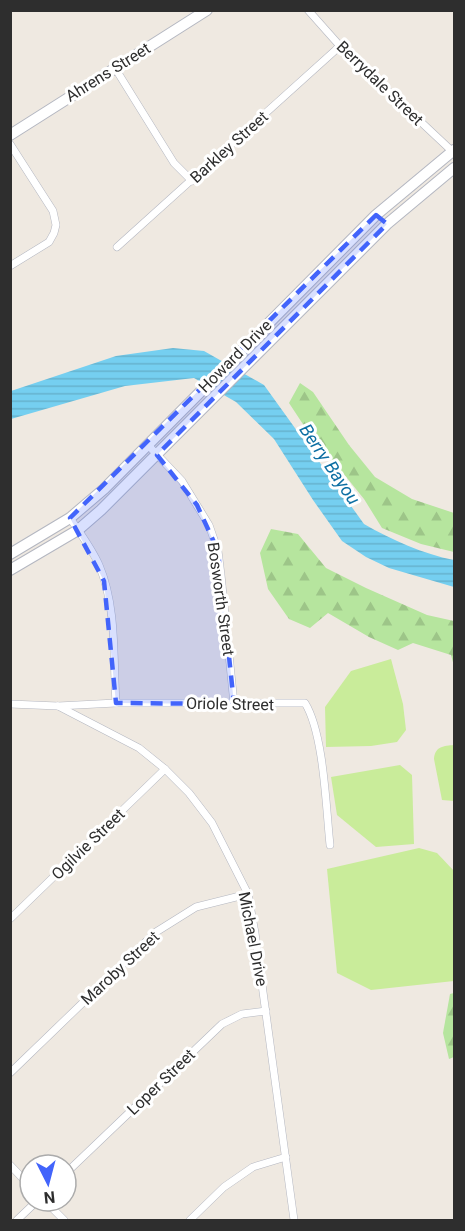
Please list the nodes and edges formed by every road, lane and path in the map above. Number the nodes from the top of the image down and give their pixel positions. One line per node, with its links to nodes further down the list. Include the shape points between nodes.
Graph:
1 (207, 10): 4 (main road, Ahrens Street)
2 (308, 10): 3 (street, Berrydale Street)
3 (340, 46): 7 (street, Berrydale Street); 9 (street, Barkley Street)
4 (115, 68): 5 (main road, Ahrens Street); 9 (street, via 174,163)
5 (10, 135)
6 (10, 144): 13 (street, via 53,212 56,225 49,242)
7 (454, 152): 10 (main road, Howard Drive)
8 (454, 168): 11 (main road, Howard Drive)
9 (192, 182): 12 (street, Barkley Street)
10 (376, 215): 11 (main road); 14 (main road, Howard Drive)
11 (387, 224): 15 (main road, Howard Drive)
12 (117, 247)
13 (10, 266)
14 (293, 298): 15 (main road); 16 (main road, Howard Drive)
15 (304, 309): 17 (main road, Howard Drive)
16 (147, 444): 17 (street, Bosworth Street); 18 (main road, Howard Drive)
17 (157, 455): 19 (main road, Howard Drive); 24 (street, Bosworth Street, via 198,505 218,551)
18 (70, 518): 19 (street); 20 (main road, Howard Drive)
19 (78, 530): 21 (main road, Howard Drive); 22 (street, via 99,564 104,581 111,617)
20 (10, 554)
21 (10, 570)
22 (116, 703): 24 (street, Oriole Street); 25 (street, Oriole Street)
23 (10, 704): 25 (street, Oriole Street)
24 (234, 704): 27 (street, Oriole Street, via 305,703 311,712 321,758)
25 (58, 706): 26 (street, Michael Drive, via 139,748)
26 (165, 769): 28 (street, Michael Drive, via 212,823); 29 (street, Ogilvie Street)
27 (330, 845)
28 (248, 894): 30 (street, Michael Drive); 31 (street, Maroby Street, via 196,907 156,932)
29 (10, 919)
30 (266, 1011): 32 (street, Michael Drive); 33 (street, Loper Street, via 242,1014 222,1024)
31 (10, 1073)
32 (286, 1157): 34 (street, via 253,1167 224,1187); 35 (street, Michael Drive)
33 (78, 1162)
34 (190, 1221)
35 (294, 1221)

